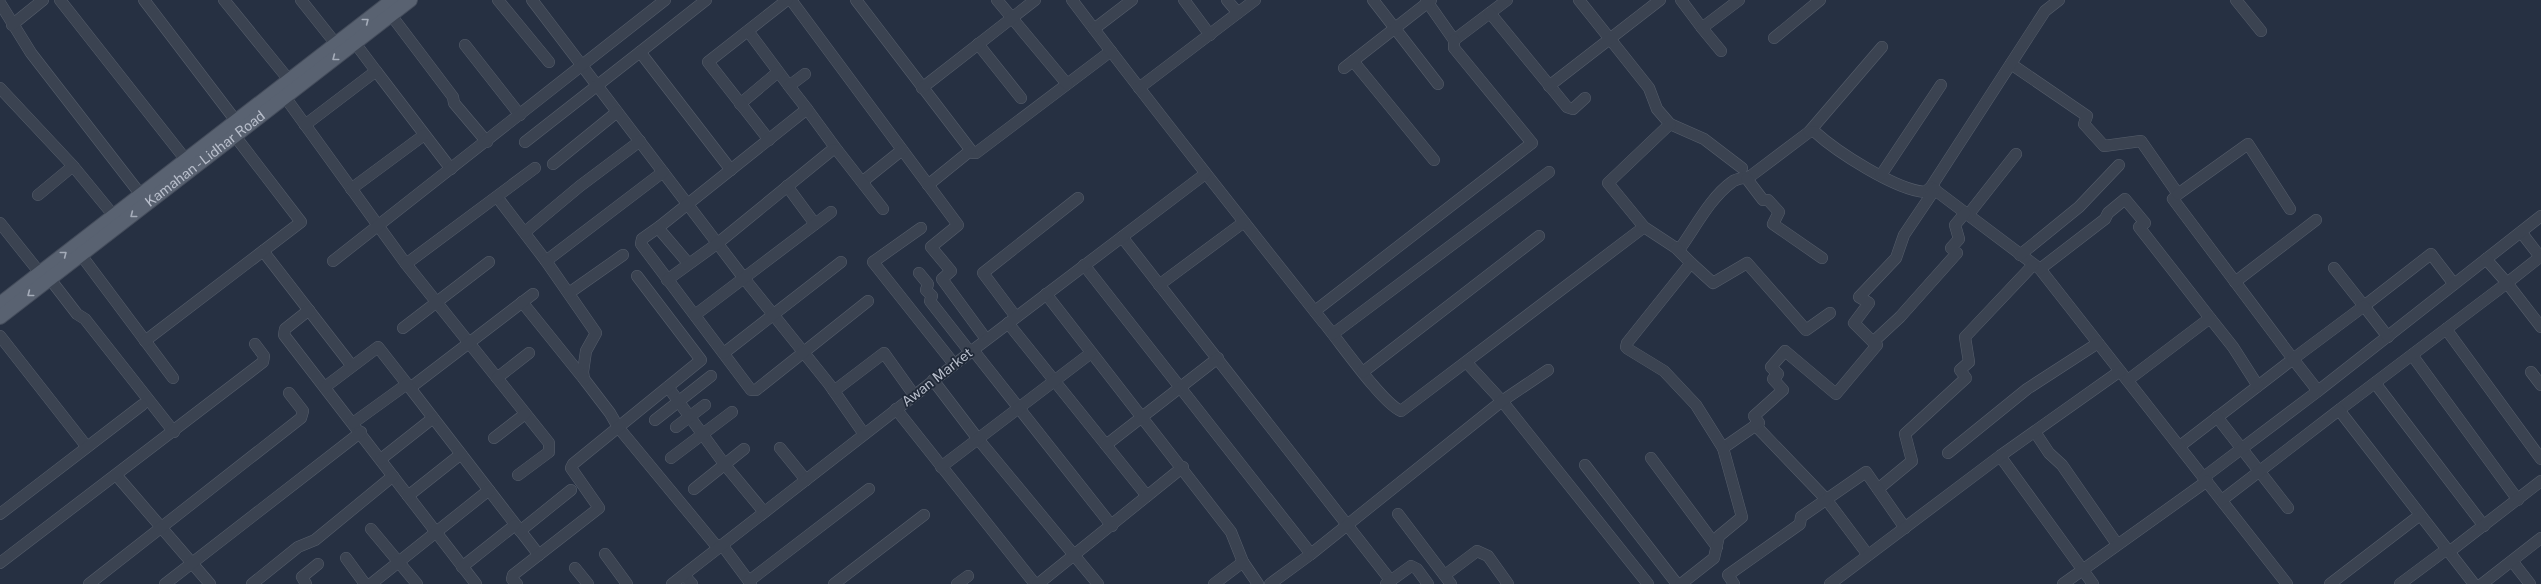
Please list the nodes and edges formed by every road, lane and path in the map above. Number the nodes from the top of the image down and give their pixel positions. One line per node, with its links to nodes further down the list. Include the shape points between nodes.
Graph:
1 (43, 0): 36 (street)
2 (60, 0): 93 (street)
3 (144, 0): 79 (street)
4 (224, 0): 62 (street)
5 (301, 0): 47 (street)
6 (410, 0): 32 (main road, Kamahan - Lidhar Road)
7 (498, 0): 55 (street)
8 (532, 0): 57 (street)
9 (665, 0): 57 (street)
10 (706, 0): 53 (street)
11 (788, 0): 40 (street)
12 (791, 0): 90 (street)
13 (856, 0): 70 (street)
14 (997, 0): 35 (street)
15 (1035, 0): 35 (street)
16 (1072, 0): 39 (street)
17 (1132, 0): 39 (street)
18 (1184, 0): 42 (street)
19 (1227, 0): 33 (street)
20 (1255, 0): 33 (street)
21 (1373, 0): 37 (street)
22 (1507, 0): 34 (street)
23 (1660, 0): 43 (street)
24 (1681, 0): 38 (street)
25 (1739, 0): 38 (street)
26 (1820, 0): 44 (street)
27 (2059, 0): 56 (street, via 2045,11)
28 (2236, 0): 41 (street)
29 (1428, 1): 37 (street); 45 (street)
30 (1582, 1): 43 (street)
31 (0, 3): 36 (street)
32 (391, 4): 46 (main road, Kamahan - Lidhar Road); 47 (main road, Kamahan - Lidhar Road, one-way to 32); 87 (street, via 453,97 454,103)
33 (1238, 13): 42 (street)
34 (1490, 13): 45 (street); 67 (street)
35 (1011, 18): 48 (street); 63 (street)
36 (12, 25): 113 (street)
37 (1395, 28): 54 (street); 64 (street)
38 (1702, 28): 52 (street)
39 (1094, 29): 51 (street)
40 (748, 31): 60 (street); 75 (street, via 708,62)
41 (2261, 31)
42 (1210, 35): 71 (street)
43 (1610, 38): 67 (street); 80 (street, via 1649,88 1657,109)
44 (1774, 38)
45 (1454, 40): 173 (street, via 1454,48 1532,143)
46 (355, 43): 59 (street); 72 (main road, Kamahan - Lidhar Road, one-way to 72)
47 (336, 44): 62 (main road, Kamahan - Lidhar Road)
48 (978, 44): 70 (street); 73 (street)
49 (465, 45): 78 (street)
50 (1882, 47): 82 (street)
51 (1111, 51): 63 (street); 71 (street)
52 (1721, 51)
53 (640, 52): 65 (street); 101 (street)
54 (1353, 61): 58 (street); 94 (street)
55 (548, 62)
56 (2011, 64): 110 (street); 114 (street, via 2087,116 2084,124 2104,146 2141,141)
57 (583, 67): 65 (street); 78 (street)
58 (1344, 68)
59 (376, 71): 81 (street); 83 (street)
60 (778, 72): 66 (street); 75 (street)
61 (805, 74): 66 (street)
62 (289, 80): 79 (main road, Kamahan - Lidhar Road)
63 (1067, 84): 91 (street, via 976,153)
64 (1438, 84)
65 (597, 86): 77 (street); 88 (street)
66 (789, 86): 76 (street)
67 (1549, 86): 74 (street, via 1570,109)
68 (1941, 86): 105 (street)
69 (0, 88): 96 (street)
70 (922, 88): 91 (street)
71 (1139, 88): 104 (street)
72 (285, 97): 81 (street); 84 (main road, Kamahan - Lidhar Road)
73 (1021, 98)
74 (1585, 98)
75 (740, 104): 85 (street)
76 (807, 109): 85 (street); 89 (street)
77 (617, 112): 86 (street); 95 (street)
78 (520, 115): 87 (street)
79 (236, 121): 93 (main road, Kamahan - Lidhar Road)
80 (1670, 124): 99 (street, via 1704,139); 130 (street, via 1608,182)
81 (305, 125): 111 (street)
82 (1809, 132): 105 (street, via 1815,132); 106 (street)
83 (424, 135): 100 (street); 111 (street)
84 (235, 136): 138 (street, via 301,222); 139 (main road, Kamahan - Lidhar Road, one-way to 139)
85 (768, 140): 101 (street)
86 (640, 141): 102 (street); 132 (street)
87 (487, 142): 100 (street)
88 (525, 142)
89 (837, 150): 107 (street); 109 (street, via 832,150)
90 (902, 150): 107 (street); 108 (street)
91 (970, 151): 108 (street)
92 (2016, 154): 121 (street)
93 (186, 160): 113 (main road, Kamahan - Lidhar Road)
94 (1434, 160)
95 (553, 164)
96 (73, 166): 112 (street); 122 (street)
97 (2119, 166): 141 (street, via 2079,208)
98 (535, 168): 115 (street)
99 (1742, 168)
100 (451, 169): 129 (street)
101 (731, 170): 117 (street)
102 (663, 172): 117 (street); 146 (street)
103 (1549, 172): 183 (street)
104 (1205, 174): 125 (street); 135 (street, Awan Market)
105 (1881, 175): 110 (street, via 1915,191 1925,192)
106 (1747, 179): 137 (street, via 1733,181 1719,195 1681,246); 143 (street, via 1763,200 1768,200 1779,212 1772,224)
107 (862, 182): 118 (street)
108 (928, 185): 186 (street, via 958,225 931,246 951,271 942,279)
109 (787, 186): 127 (street); 136 (street)
110 (1933, 188): 121 (street); 189 (street, via 1904,235 1896,258 1859,297 1869,303 1854,323)
111 (351, 189): 129 (street)
112 (38, 194)
113 (141, 194): 122 (main road, Kamahan - Lidhar Road)
114 (2178, 194): 119 (street, via 2248,144); 160 (street, via 2173,199)
115 (497, 196): 132 (street); 151 (street)
116 (1078, 198): 179 (street, via 983,273)
117 (688, 204): 128 (street); 136 (street)
118 (883, 209)
119 (2290, 209)
120 (831, 212): 127 (street)
121 (1966, 214): 141 (street); 189 (street, via 1955,225 1959,239 1952,248 1957,253 1900,317)
122 (114, 216): 156 (main road, Kamahan - Lidhar Road, one-way to 122)
123 (2541, 216): 133 (street)
124 (2316, 220): 160 (street)
125 (1244, 222): 163 (street); 173 (street)
126 (0, 223): 156 (street)
127 (815, 224): 158 (street)
128 (659, 226): 149 (street); 159 (street, via 642,239 641,244)
129 (378, 227): 145 (street); 151 (street)
130 (1644, 227): 137 (street); 200 (street)
131 (921, 228): 201 (street, via 873,262)
132 (524, 232): 146 (street)
133 (2520, 232): 142 (street); 144 (street)
134 (1539, 236): 205 (street)
135 (1122, 237): 152 (street, Awan Market); 163 (street)
136 (718, 243): 149 (street); 158 (street)
137 (1676, 248): 150 (street)
138 (263, 251): 172 (street); 187 (street)
139 (81, 255): 156 (main road, Kamahan - Lidhar Road); 187 (street)
140 (622, 255): 164 (street)
141 (2020, 255): 153 (street)
142 (2541, 257): 161 (street)
143 (1822, 258)
144 (2486, 259): 161 (street); 162 (street)
145 (333, 261)
146 (546, 261): 164 (street)
147 (489, 262): 169 (street)
148 (841, 262): 176 (street)
149 (688, 263): 159 (street)
150 (1691, 263): 174 (street, via 1713,283 1747,263 1806,330); 254 (street, via 1626,347 1664,371 1696,405)
151 (406, 264): 169 (street)
152 (1084, 266): 166 (street, Awan Market); 220 (street)
153 (2037, 267): 178 (street, via 2104,219 2125,199 2145,223 2139,227); 190 (street); 275 (street, via 1965,337 1969,362 1960,370 1966,378 1905,434 1912,462)
154 (2334, 268): 171 (street)
155 (919, 273): 192 (street, via 928,284 926,290 932,296 930,301)
156 (45, 276): 167 (main road, Kamahan - Lidhar Road); 177 (main road, Kamahan - Lidhar Road, one-way to 177); 243 (street, via 76,314 85,319)
157 (637, 276): 218 (street, via 700,358 700,362)
158 (744, 277): 175 (street); 176 (street)
159 (667, 280): 175 (street)
160 (2235, 282): 199 (street)
161 (2506, 283): 180 (street); 182 (street)
162 (2454, 284): 171 (street, via 2431,254); 185 (street)
163 (1159, 285): 198 (street)
164 (569, 293): 210 (street, via 596,333 586,351)
165 (533, 294): 170 (street)
166 (1046, 294): 179 (street, Awan Market); 196 (street)
167 (1, 300)
168 (868, 301): 193 (street)
169 (436, 302): 181 (street); 188 (street)
170 (522, 302): 188 (street); 210 (street)
171 (2364, 306): 185 (street); 199 (street)
172 (309, 310): 202 (street); 219 (street, via 283,332)
173 (1315, 311): 183 (street)
174 (1830, 313)
175 (695, 315): 195 (street)
176 (773, 315): 193 (street); 195 (street)
177 (0, 317)
178 (2210, 318): 212 (street); 217 (street, via 2233,347)
179 (1012, 320): 186 (street, Awan Market); 213 (street)
180 (2541, 327)
181 (403, 328)
182 (2446, 329): 197 (street); 263 (street)
183 (1333, 334): 205 (street)
184 (0, 336): 252 (street)
185 (2388, 337): 221 (street)
186 (986, 339): 192 (street, Awan Market)
187 (145, 342): 208 (street)
188 (469, 342): 209 (street); 216 (street)
189 (1873, 342): 240 (street, via 1877,345 1836,394 1785,351 1771,367 1778,374 1773,379 1783,390 1754,416 1759,423)
190 (2098, 343): 204 (street); 257 (street, via 2027,389)
191 (255, 344): 243 (street, via 264,356 263,362)
192 (971, 351): 201 (street, Awan Market); 230 (street)
193 (803, 352): 195 (street, via 753,391); 222 (street)
194 (528, 353): 209 (street)
195 (724, 353)
196 (1091, 353): 213 (street); 234 (street)
197 (2412, 355): 214 (street); 284 (street)
198 (1218, 358): 220 (street); 291 (street)
199 (2293, 359): 217 (street); 221 (street)
200 (1467, 363): 205 (street, via 1401,412 1393,408); 225 (street)
201 (954, 364): 211 (street, Awan Market)
202 (352, 366): 216 (street, via 382,343); 219 (street)
203 (1548, 370): 225 (street)
204 (2120, 371): 212 (street); 245 (street)
205 (1363, 372)
206 (2531, 372): 215 (street)
207 (711, 376): 226 (street)
208 (173, 378)
209 (497, 378): 233 (street)
210 (584, 379): 241 (street)
211 (934, 380): 224 (street, Awan Market); 249 (street)
212 (2128, 380): 251 (street)
213 (1053, 382): 230 (street); 250 (street)
214 (2375, 383): 231 (street); 293 (street)
215 (2541, 385)
216 (408, 386): 237 (street); 239 (street)
217 (2258, 386): 236 (street)
218 (668, 387): 226 (street); 241 (street)
219 (325, 388): 239 (street)
220 (1181, 388): 234 (street); 306 (street)
221 (2318, 390): 255 (street)
222 (834, 392): 224 (street, via 884,353); 247 (street)
223 (289, 393): 294 (street, via 303,411 301,418)
224 (914, 395): 229 (street, Awan Market)
225 (1502, 401): 291 (street); 348 (street)
226 (679, 402): 235 (street); 238 (street)
227 (142, 405): 252 (street)
228 (705, 405): 235 (street)
229 (896, 409): 247 (street, Awan Market); 266 (street)
230 (1017, 409): 249 (street); 292 (street)
231 (2339, 410): 268 (street); 290 (street)
232 (732, 412): 246 (street)
233 (525, 414): 248 (street); 269 (street, via 550,447 549,452)
234 (1143, 416): 250 (street); 267 (street)
235 (691, 417): 242 (street); 246 (street)
236 (2217, 417): 251 (street); 255 (street)
237 (433, 418): 258 (street); 262 (street)
238 (655, 420)
239 (353, 423): 244 (street)
240 (1755, 425): 254 (street); 282 (street)
241 (618, 427): 301 (street); 308 (street, via 571,466 599,508)
242 (676, 427)
243 (174, 432): 270 (street)
244 (361, 432): 262 (street); 314 (street)
245 (2035, 432): 259 (street); 300 (street, via 2049,453 2062,465)
246 (702, 433): 260 (street); 264 (street)
247 (864, 434): 273 (street, Awan Market)
248 (494, 438)
249 (978, 439): 266 (street); 305 (street)
250 (1106, 445): 281 (street)
251 (2180, 446): 272 (street)
252 (87, 447): 287 (street)
253 (780, 448): 273 (street)
254 (1723, 448): 302 (street, via 1742,517 1719,536)
255 (2242, 448): 268 (street); 272 (street)
256 (744, 449): 264 (street)
257 (1948, 453)
258 (461, 454): 277 (street); 280 (street)
259 (2000, 456): 296 (street); 318 (street)
260 (671, 458)
261 (1651, 458): 302 (street)
262 (381, 459): 271 (street)
263 (2541, 459)
264 (725, 465): 279 (street); 286 (street)
265 (1585, 465): 349 (street)
266 (941, 467): 340 (street)
267 (1183, 467): 281 (street); 312 (street, via 1232,532)
268 (2259, 471): 283 (street); 285 (street)
269 (518, 475)
270 (117, 476): 294 (street); 313 (street)
271 (393, 476): 280 (street); 328 (street, via 315,540 298,547)
272 (2206, 479): 283 (street); 300 (street)
273 (806, 480): 286 (street, Awan Market)
274 (2541, 481): 284 (street)
275 (1878, 488): 282 (street, via 1866,472); 296 (street)
276 (870, 489): 324 (street)
277 (489, 490): 295 (street); 298 (street)
278 (571, 490): 295 (street)
279 (694, 490)
280 (408, 496): 298 (street)
281 (1147, 496): 292 (street)
282 (1826, 499): 307 (street); 351 (street, via 1801,517 1800,524 1728,575)
283 (2222, 500): 355 (street)
284 (2518, 500): 293 (street)
285 (2288, 508)
286 (764, 512): 301 (street, Awan Market)
287 (0, 514)
288 (924, 514): 322 (street)
289 (1398, 514): 321 (street)
290 (2420, 515): 303 (street); 356 (street)
291 (1347, 525): 306 (street); 323 (street)
292 (1112, 526): 305 (street)
293 (2484, 526): 303 (street)
294 (161, 528): 314 (street); 325 (street)
295 (518, 528): 308 (street); 316 (street)
296 (1905, 528): 307 (street)
297 (371, 529): 311 (street)
298 (437, 532): 311 (street); 316 (street)
299 (2541, 538): 310 (street)
300 (2117, 544): 318 (street)
301 (720, 547): 319 (street, Awan Market); 324 (street)
302 (1716, 547): 350 (street, via 1714,558)
303 (2448, 551): 357 (street); 358 (street)
304 (605, 554): 336 (street)
305 (1075, 554): 341 (street); 342 (street)
306 (1310, 554): 345 (street)
307 (1868, 555): 352 (street)
308 (539, 556): 334 (street, via 513,575 512,578)
309 (346, 558): 330 (street)
310 (2512, 561): 359 (street); 360 (street)
311 (398, 562): 331 (street); 332 (street)
312 (1242, 562): 343 (street); 344 (street)
313 (0, 563)
314 (192, 563): 326 (street); 327 (street)
315 (318, 564): 329 (street, via 302,577)
316 (462, 567): 333 (street)
317 (575, 568): 335 (street)
318 (2082, 569): 353 (street); 354 (street)
319 (684, 575): 337 (street, Awan Market); 338 (street)
320 (968, 576): 339 (street)
321 (1448, 580): 347 (street, via 1477,551 1488,556)
322 (841, 582)
323 (1388, 582): 346 (street, via 1414,566)
324 (750, 583)
325 (89, 584)
326 (165, 584)
327 (210, 584)
328 (252, 584)
329 (306, 584)
330 (365, 584)
331 (371, 584)
332 (417, 584)
333 (476, 584)
334 (517, 584)
335 (588, 584)
336 (627, 584)
337 (672, 584)
338 (692, 584)
339 (957, 584)
340 (1035, 584)
341 (1038, 584)
342 (1098, 584)
343 (1214, 584)
344 (1258, 584)
345 (1270, 584)
346 (1428, 584)
347 (1508, 584)
348 (1648, 584)
349 (1678, 584)
350 (1681, 584)
351 (1734, 584)
352 (1830, 584)
353 (2063, 584)
354 (2093, 584)
355 (2287, 584)
356 (2330, 584)
357 (2400, 584)
358 (2474, 584)
359 (2482, 584)
360 (2530, 584)

